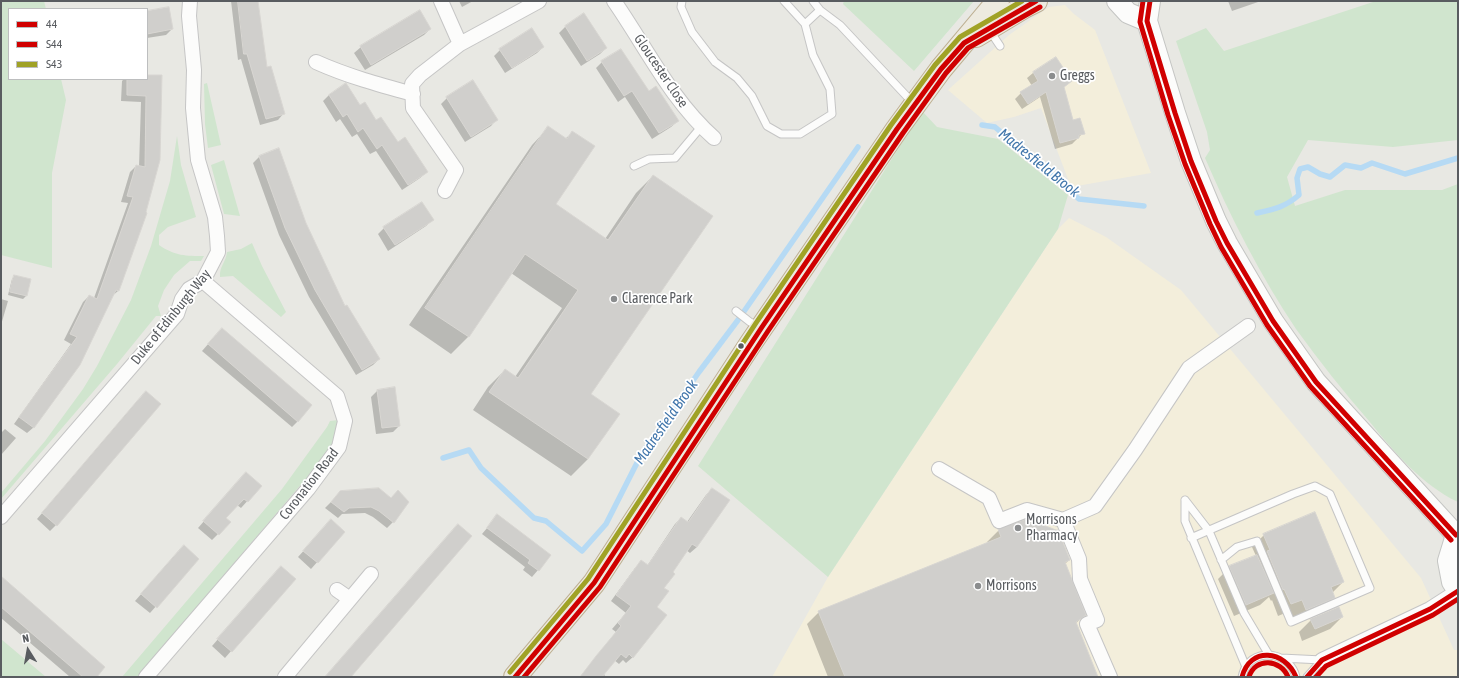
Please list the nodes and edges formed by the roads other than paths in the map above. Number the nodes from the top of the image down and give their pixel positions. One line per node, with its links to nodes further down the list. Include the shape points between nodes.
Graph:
1 (190, 1): 24 (street, Duke of Edinburgh Way, via 194,70 193,108 198,160 214,216 218,252)
2 (441, 1): 16 (street)
3 (539, 1): 16 (street)
4 (614, 1): 20 (street, Gloucester Close, via 677,97)
5 (682, 1): 14 (lane, via 681,7 692,32 715,62 737,78 752,96 767,126 781,134 800,134 832,114 830,89 813,55)
6 (784, 1): 14 (lane)
7 (813, 1): 12 (lane)
8 (998, 1): 15 (highway)
9 (1036, 1): 15 (highway, via 1024,7 995,37)
10 (1118, 1): 13 (main road, via 1128,14)
11 (1150, 1): 13 (main road)
12 (820, 10): 14 (lane); 19 (lane, via 840,25)
13 (1147, 21): 32 (main road, via 1191,161 1216,222 1273,321 1316,382)
14 (805, 24)
15 (964, 43): 19 (highway)
16 (460, 44): 18 (street, via 420,75 412,84)
17 (316, 62): 18 (street, via 372,83)
18 (413, 94): 23 (street, via 413,108 456,170)
19 (915, 105): 26 (highway)
20 (701, 127): 21 (street, Gloucester Close); 22 (lane, via 675,158 650,159)
21 (714, 138)
22 (634, 166)
23 (445, 191)
24 (203, 281): 29 (street, Duke of Edinburgh Way, via 189,289 177,314); 43 (street, Coronation Road, via 337,396 345,421 339,447 308,489)
25 (736, 311): 26 (lane)
26 (756, 325): 45 (highway, via 594,583)
27 (1248, 326): 30 (street, via 1189,368 1095,506)
28 (939, 468): 30 (street, via 989,498 998,521 1027,510)
29 (1, 517)
30 (1063, 520): 46 (street, via 1079,559 1080,579 1097,620 1087,624)
31 (1209, 531): 33 (lane); 33 (lane, via 1185,500 1184,521); 34 (lane); 34 (lane, via 1315,486 1330,494 1370,588 1291,622 1257,541 1237,547)
32 (1457, 535): 37 (main road, via 1448,561 1452,582)
33 (1191, 538): 42 (lane)
34 (1221, 560): 39 (lane, via 1244,613)
35 (371, 574): 38 (street)
36 (337, 590): 38 (street)
37 (1458, 591): 41 (street, via 1430,609)
38 (350, 600): 44 (street)
39 (1269, 655): 40 (lane); 42 (lane, via 1256,658)
40 (1281, 658): 41 (lane); 48 (lane, via 1290,664)
41 (1322, 660): 49 (lane)
42 (1246, 667): 47 (lane)
43 (146, 677)
44 (284, 677)
45 (515, 677)
46 (1110, 677)
47 (1242, 677)
48 (1296, 677)
49 (1307, 677)

